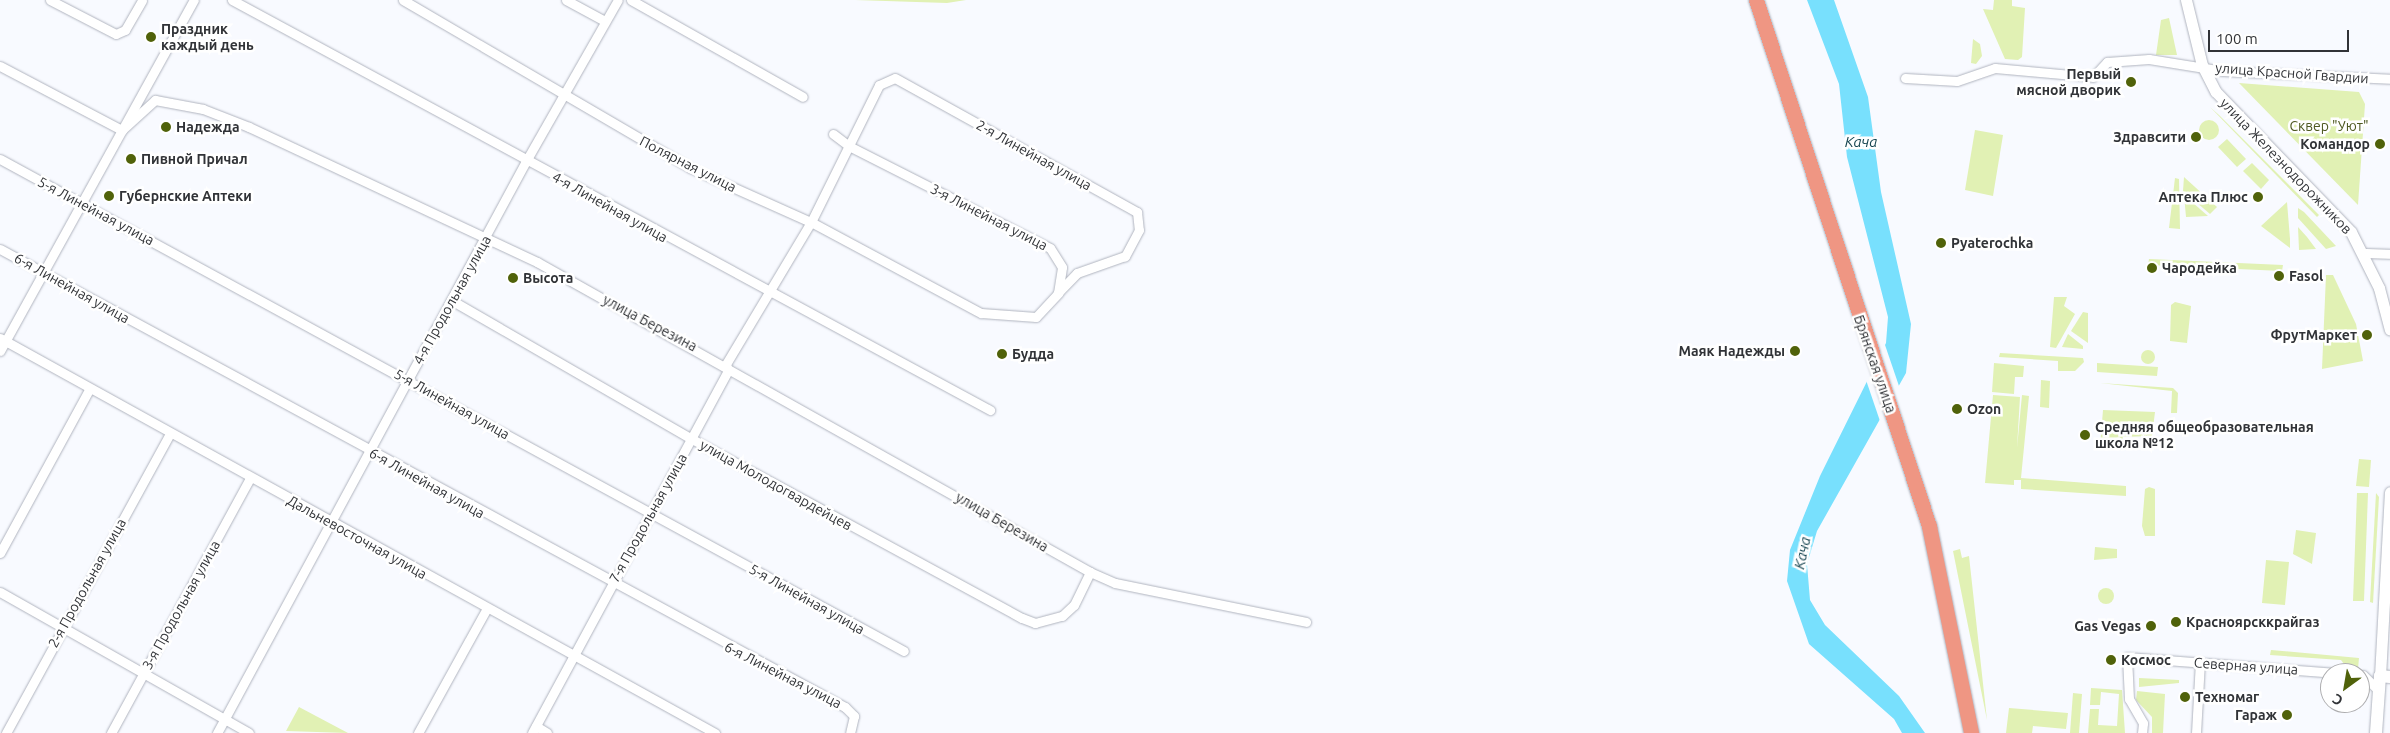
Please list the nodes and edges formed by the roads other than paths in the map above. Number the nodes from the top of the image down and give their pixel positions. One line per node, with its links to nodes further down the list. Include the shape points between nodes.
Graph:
1 (50, 0): 2 (street, via 116,34 125,30)
2 (142, 0)
3 (194, 0): 18 (street)
4 (232, 0): 22 (street, 4-я Линейная улица)
5 (403, 0): 17 (street, Полярная улица)
6 (566, 0): 11 (street)
7 (618, 0): 11 (street, 4-я Продольная улица)
8 (631, 0): 16 (street)
9 (1756, 0): 73 (highway, Брянская улица, via 1934,547)
10 (2186, 0): 12 (street, улица Железнодорожников)
11 (603, 20): 17 (street, 4-я Продольная улица)
12 (2202, 65): 14 (street, улица Красной Гвардии, via 2150,59 2107,62 2093,77 1995,68 1957,81); 15 (street, улица Красной Гвардии, via 2223,71); 27 (street, улица Железнодорожников, via 2229,110 2335,212)
13 (0, 66): 18 (street)
14 (1905, 78)
15 (2390, 79)
16 (804, 97)
17 (564, 98): 22 (street, 4-я Продольная улица); 24 (street, Полярная улица, via 690,168)
18 (122, 130): 23 (street); 25 (street, улица Березина, via 155,100 203,109)
19 (833, 134): 20 (street, 3-я Линейная улица)
20 (849, 146): 24 (street, 7-я Продольная улица); 31 (street, 3-я Линейная улица, via 1050,248 1062,267); 31 (street, 2-я Линейная улица, via 875,90 895,78 1137,212 1139,230 1125,256 1077,273)
21 (0, 159): 23 (street, 5-я Линейная улица)
22 (526, 160): 25 (street, 4-я Продольная улица); 30 (street, 4-я Линейная улица)
23 (81, 203): 29 (street); 37 (street, 5-я Линейная улица)
24 (811, 222): 30 (street, 7-я Продольная улица); 31 (street, Полярная улица, via 980,313 1036,317)
25 (486, 238): 32 (street, 4-я Продольная улица); 36 (street, улица Березина)
26 (0, 249): 29 (street, 6-я Линейная улица)
27 (2364, 253): 28 (street); 33 (street, улица Железнодорожников)
28 (2390, 254)
29 (44, 274): 34 (street); 42 (street, 6-я Линейная улица)
30 (770, 293): 36 (street, 7-я Продольная улица); 39 (street, 4-я Линейная улица)
31 (1058, 293)
32 (451, 300): 37 (street, 4-я Продольная улица); 41 (street, улица Молодогвардейцев)
33 (2390, 330)
34 (3, 340): 35 (street); 38 (street, Дальневосточная улица)
35 (0, 351)
36 (726, 364): 41 (street, 7-я Продольная улица, via 728,372); 48 (street, улица Березина)
37 (408, 380): 42 (street, 4-я Продольная улица); 45 (street, 5-я Линейная улица)
38 (89, 390): 40 (street, Дальневосточная улица); 47 (street)
39 (990, 410)
40 (170, 434): 43 (street, Дальневосточная улица); 53 (street, 2-я Продольная улица)
41 (692, 439): 45 (street, 7-я Продольная улица); 48 (street, улица Молодогвардейцев, via 1035,623 1050,622 1069,610)
42 (369, 451): 46 (street, 4-я Продольная улица); 49 (street, 6-я Линейная улица)
43 (250, 478): 46 (street, Дальневосточная улица); 58 (street, 3-я Продольная улица)
44 (2390, 492): 60 (street)
45 (651, 514): 49 (street, 7-я Продольная улица); 54 (street, 5-я Линейная улица)
46 (331, 522): 51 (street, Дальневосточная улица); 63 (street, 4-я Продольная улица)
47 (0, 553)
48 (1090, 572): 52 (street, улица Березина, via 1115,583)
49 (612, 584): 55 (street, 7-я Продольная улица); 72 (street, 6-я Линейная улица, via 854,716)
50 (0, 592): 53 (street)
51 (486, 610): 55 (street, Дальневосточная улица); 69 (street)
52 (1306, 622)
53 (63, 626): 58 (street); 65 (street, 2-я Продольная улица)
54 (904, 651)
55 (574, 655): 64 (street, 7-я Продольная улица); 71 (street, Дальневосточная улица)
56 (2200, 662): 57 (street, Северная улица); 74 (street, Северная улица, via 2127,657 2129,699 2143,723); 75 (street)
57 (2320, 672)
58 (144, 673): 63 (street); 66 (street, 3-я Продольная улица)
59 (2370, 676): 60 (street)
60 (2385, 677): 62 (main road)
61 (2370, 681): 62 (street)
62 (2385, 692): 76 (main road)
63 (225, 718): 67 (street, 4-я Продольная улица); 68 (street)
64 (534, 730): 70 (street)
65 (6, 733)
66 (112, 733)
67 (217, 733)
68 (249, 733)
69 (418, 733)
70 (547, 733)
71 (715, 733)
72 (850, 733)
73 (1971, 733)
74 (2142, 733)
75 (2196, 733)
76 (2376, 733)

